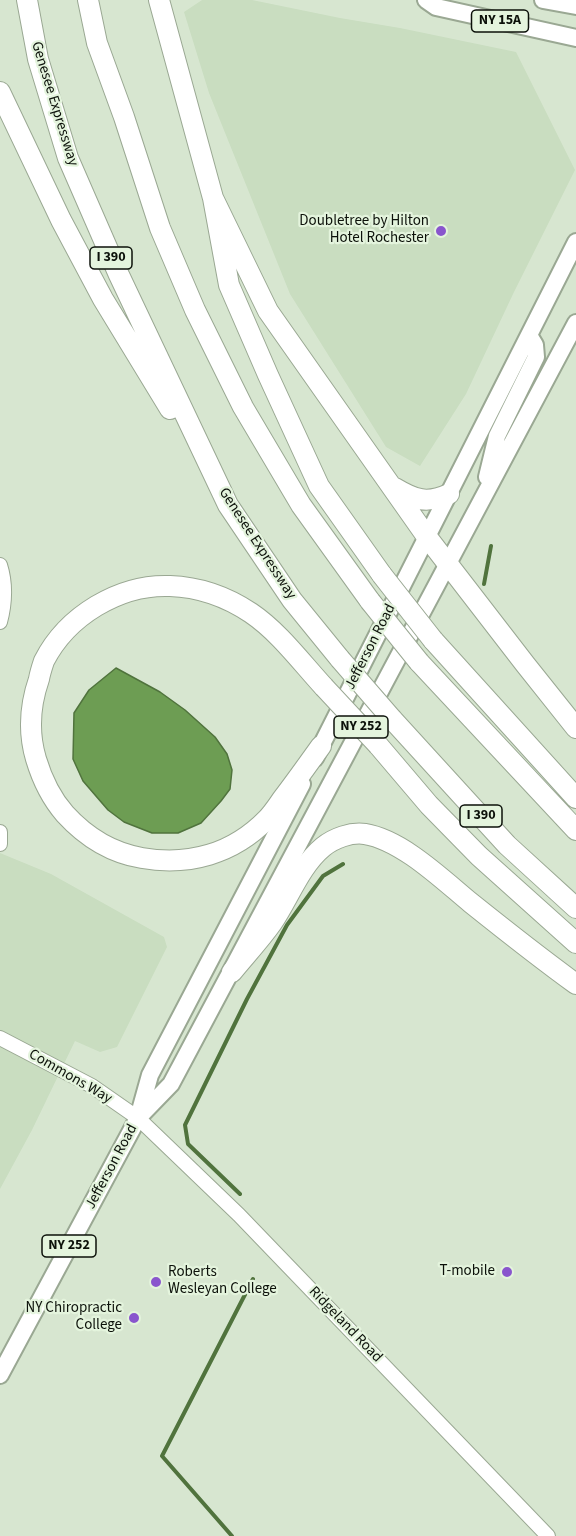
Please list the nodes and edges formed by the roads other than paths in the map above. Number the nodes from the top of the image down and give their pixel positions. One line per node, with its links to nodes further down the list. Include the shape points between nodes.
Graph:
1 (27, 0): 16 (highway, Genesee Expressway / I 390, via 38,59 68,158 118,275)
2 (88, 0): 24 (highway, bridge, via 97,43 160,228 243,407 301,505 370,601 419,662)
3 (159, 0): 9 (highway)
4 (426, 0): 7 (main road, NY 15A, via 436,7)
5 (543, 0): 6 (main road, NY 15A)
6 (576, 6)
7 (576, 39)
8 (0, 92): 16 (highway, via 103,298)
9 (213, 198): 13 (highway, via 268,311); 23 (highway, bridge, via 230,285 319,486 433,640)
10 (576, 242): 12 (main road, Jefferson Road / NY 252)
11 (576, 323): 15 (main road, Jefferson Road / NY 252)
12 (528, 335): 14 (main road, Jefferson Road / NY 252); 15 (main road, via 535,345 536,357 497,436)
13 (391, 486): 14 (highway, via 418,500); 17 (highway)
14 (448, 494): 17 (main road, Jefferson Road / NY 252)
15 (481, 501): 18 (main road, Jefferson Road / NY 252)
16 (228, 505): 27 (highway, Genesee Expressway / I 390, bridge, via 292,600 340,659 507,845)
17 (427, 537): 18 (highway); 22 (main road, Jefferson Road / NY 252)
18 (448, 562): 21 (highway); 29 (main road, Jefferson Road / NY 252)
19 (0, 565): 20 (street, via 5,588)
20 (0, 622)
21 (576, 728)
22 (321, 746): 28 (highway, bridge, via 268,818 250,835 190,860 149,859 129,856 94,840 55,803 33,751 31,713 44,662 74,622 109,599 140,589 169,585 211,593 271,628 429,805); 32 (main road, Jefferson Road / NY 252, via 150,1075)
23 (576, 798)
24 (576, 830)
25 (0, 832): 26 (street)
26 (0, 844)
27 (576, 909)
28 (576, 943)
29 (232, 972): 30 (highway, via 272,924 313,857 324,846 354,833 377,837 408,852); 32 (main road, Jefferson Road / NY 252, via 171,1084)
30 (576, 984)
31 (0, 1038): 32 (street, Commons Way, via 92,1086)
32 (138, 1118): 33 (main road, Jefferson Road / NY 252); 34 (street, Ridgeland Road, via 239,1215)
33 (0, 1375)
34 (548, 1536)

